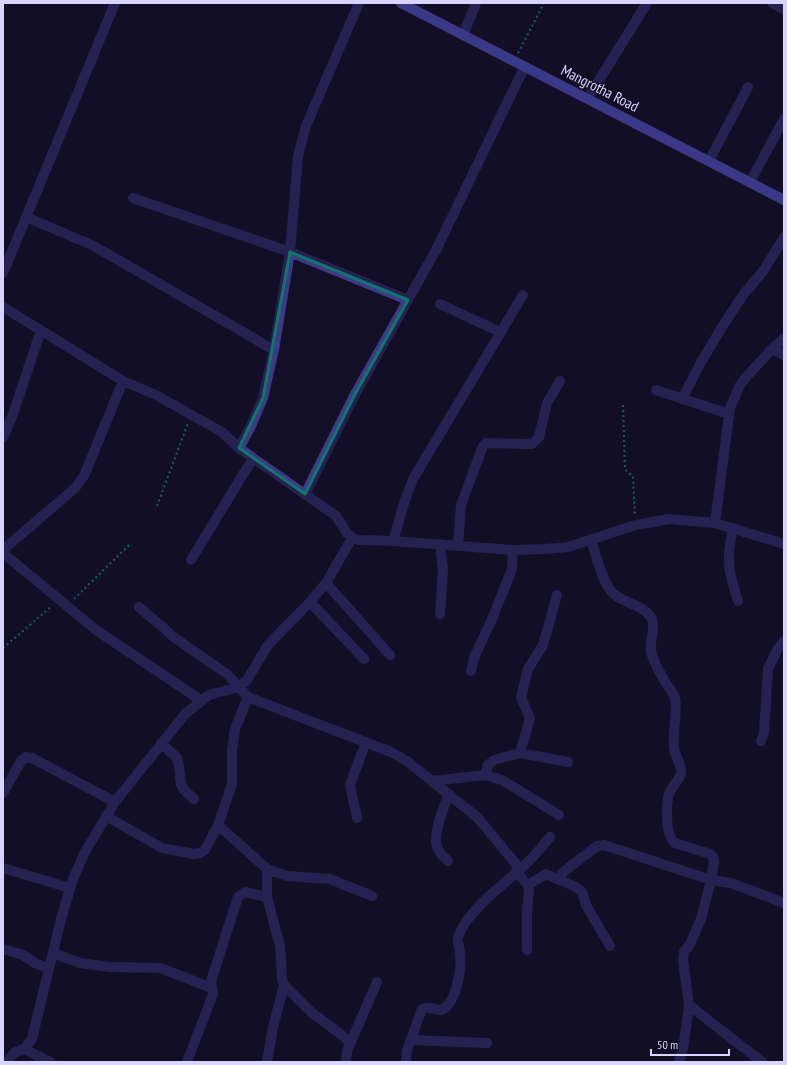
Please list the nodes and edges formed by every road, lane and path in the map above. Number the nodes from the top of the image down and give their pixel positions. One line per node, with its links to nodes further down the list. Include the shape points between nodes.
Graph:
1 (115, 3): 20 (street)
2 (359, 3): 22 (street, via 306,126 298,156)
3 (401, 3): 8 (main road, Mangrotha Road)
4 (476, 3): 10 (street)
5 (544, 3): 11 (path)
6 (647, 3): 14 (street)
7 (772, 3): 9 (street)
8 (418, 7): 10 (main road, Mangrotha Road)
9 (784, 9)
10 (463, 35): 11 (main road, Mangrotha Road)
11 (514, 61): 12 (main road, Mangrotha Road)
12 (525, 66): 14 (main road, Mangrotha Road); 25 (street, via 436,250)
13 (748, 87): 16 (street)
14 (588, 98): 16 (main road, Mangrotha Road)
15 (784, 119): 17 (street)
16 (709, 161): 17 (main road, Mangrotha Road)
17 (750, 182): 19 (main road, Mangrotha Road)
18 (133, 198): 22 (street)
19 (784, 200)
20 (26, 217): 23 (street); 32 (street, via 94,246)
21 (784, 237): 37 (street, via 764,270 722,327)
22 (290, 252): 25 (street); 32 (street)
23 (3, 272)
24 (523, 295): 29 (street)
25 (408, 300): 44 (street, via 354,396)
26 (440, 304): 29 (street)
27 (3, 307): 28 (street)
28 (41, 330): 34 (street); 41 (street)
29 (500, 332): 51 (street, via 413,479 404,500)
30 (784, 338): 31 (street)
31 (772, 348): 33 (street); 40 (street, via 740,385)
32 (274, 350): 42 (street, via 263,398)
33 (784, 355)
34 (123, 381): 39 (street); 56 (street, via 84,476 75,488)
35 (560, 381): 55 (street, via 546,403 539,438 536,441 532,444 483,446 461,505)
36 (656, 390): 37 (street)
37 (682, 399): 40 (street)
38 (623, 405): 47 (path, via 625,469 633,477)
39 (191, 414): 42 (street, via 222,432); 45 (path)
40 (729, 414): 46 (street)
41 (3, 437)
42 (239, 448): 43 (street)
43 (253, 458): 44 (street); 59 (street)
44 (306, 494): 49 (street, via 336,516)
45 (157, 506)
46 (716, 522): 47 (street, via 669,519); 48 (street)
47 (636, 524): 50 (street)
48 (733, 528): 53 (street); 62 (street, via 728,562)
49 (352, 538): 51 (street); 60 (street)
50 (591, 539): 57 (street, via 568,547); 96 (street, via 610,590 646,612 654,625 651,653 663,679 675,696 674,747 681,774 670,793 667,808 669,835 675,843 713,857)
51 (393, 541): 52 (street)
52 (440, 544): 55 (street); 66 (street, via 443,570)
53 (784, 544)
54 (129, 545): 64 (path)
55 (458, 545): 57 (street)
56 (3, 550)
57 (513, 550): 71 (street, via 512,569 474,658)
58 (3, 553): 64 (street)
59 (191, 560)
60 (326, 583): 63 (street); 69 (street)
61 (557, 594): 78 (street, via 543,645 528,669 521,698 530,718)
62 (738, 601)
63 (310, 602): 70 (street); 72 (street, via 268,645 247,680)
64 (63, 603): 68 (path); 74 (street, via 112,642)
65 (139, 607): 72 (street, via 175,638 227,674)
66 (440, 614)
67 (784, 641): 75 (street, via 768,669 764,732)
68 (3, 648)
69 (390, 655)
70 (364, 659)
71 (471, 671)
72 (239, 687): 73 (street); 74 (street, via 210,695)
73 (248, 697): 76 (street); 89 (street, via 234,729 232,784)
74 (202, 701): 77 (street, via 186,713)
75 (761, 741)
76 (366, 742): 81 (street, via 407,761); 88 (street, via 350,785)
77 (160, 743): 84 (street, via 177,758 181,784); 85 (street)
78 (520, 753): 79 (street); 80 (street, via 494,760 488,765)
79 (568, 762)
80 (485, 775): 81 (street); 86 (street, via 502,780)
81 (432, 781): 83 (street)
82 (3, 793): 85 (street, via 21,761 26,757)
83 (449, 794): 91 (street, via 439,821 436,841 438,849); 94 (street, via 477,817 516,864)
84 (194, 799)
85 (115, 802): 87 (street)
86 (558, 815)
87 (106, 816): 89 (street, via 162,848 194,854 205,850); 98 (street, via 85,852)
88 (357, 818)
89 (218, 825): 93 (street)
90 (550, 837): 94 (street)
91 (448, 862)
92 (3, 868): 98 (street)
93 (267, 869): 99 (street); 100 (street, via 287,876 330,879)
94 (518, 870): 97 (street); 111 (street, via 467,919 458,939 460,954 458,982 454,995 446,1008 422,1009)
95 (559, 880): 96 (street, via 562,873 597,846 604,845); 97 (street, via 546,874); 102 (street, via 582,892 586,905)
96 (711, 880): 101 (street, via 731,883); 110 (street, via 700,919 682,960)
97 (528, 885): 104 (street)
98 (70, 888): 105 (street)
99 (267, 896): 108 (street, via 280,946); 109 (street, via 245,892 238,897 211,981)
100 (372, 896)
101 (784, 903)
102 (610, 946)
103 (3, 949): 106 (street, via 23,955)
104 (527, 950)
105 (53, 953): 106 (street); 109 (street, via 80,963 110,967 160,968)
106 (49, 968): 114 (street, via 32,1040)
107 (377, 982): 112 (street)
108 (284, 985): 112 (street, via 311,1012); 118 (street)
109 (212, 988): 117 (street, via 213,994)
110 (689, 1005): 121 (street); 122 (street)
111 (410, 1040): 113 (street); 120 (street)
112 (351, 1042): 119 (street)
113 (487, 1044)
114 (24, 1049): 115 (street, via 14,1053); 116 (street)
115 (8, 1062)
116 (50, 1062)
117 (187, 1062)
118 (267, 1062)
119 (346, 1062)
120 (406, 1062)
121 (679, 1062)
122 (762, 1062)

